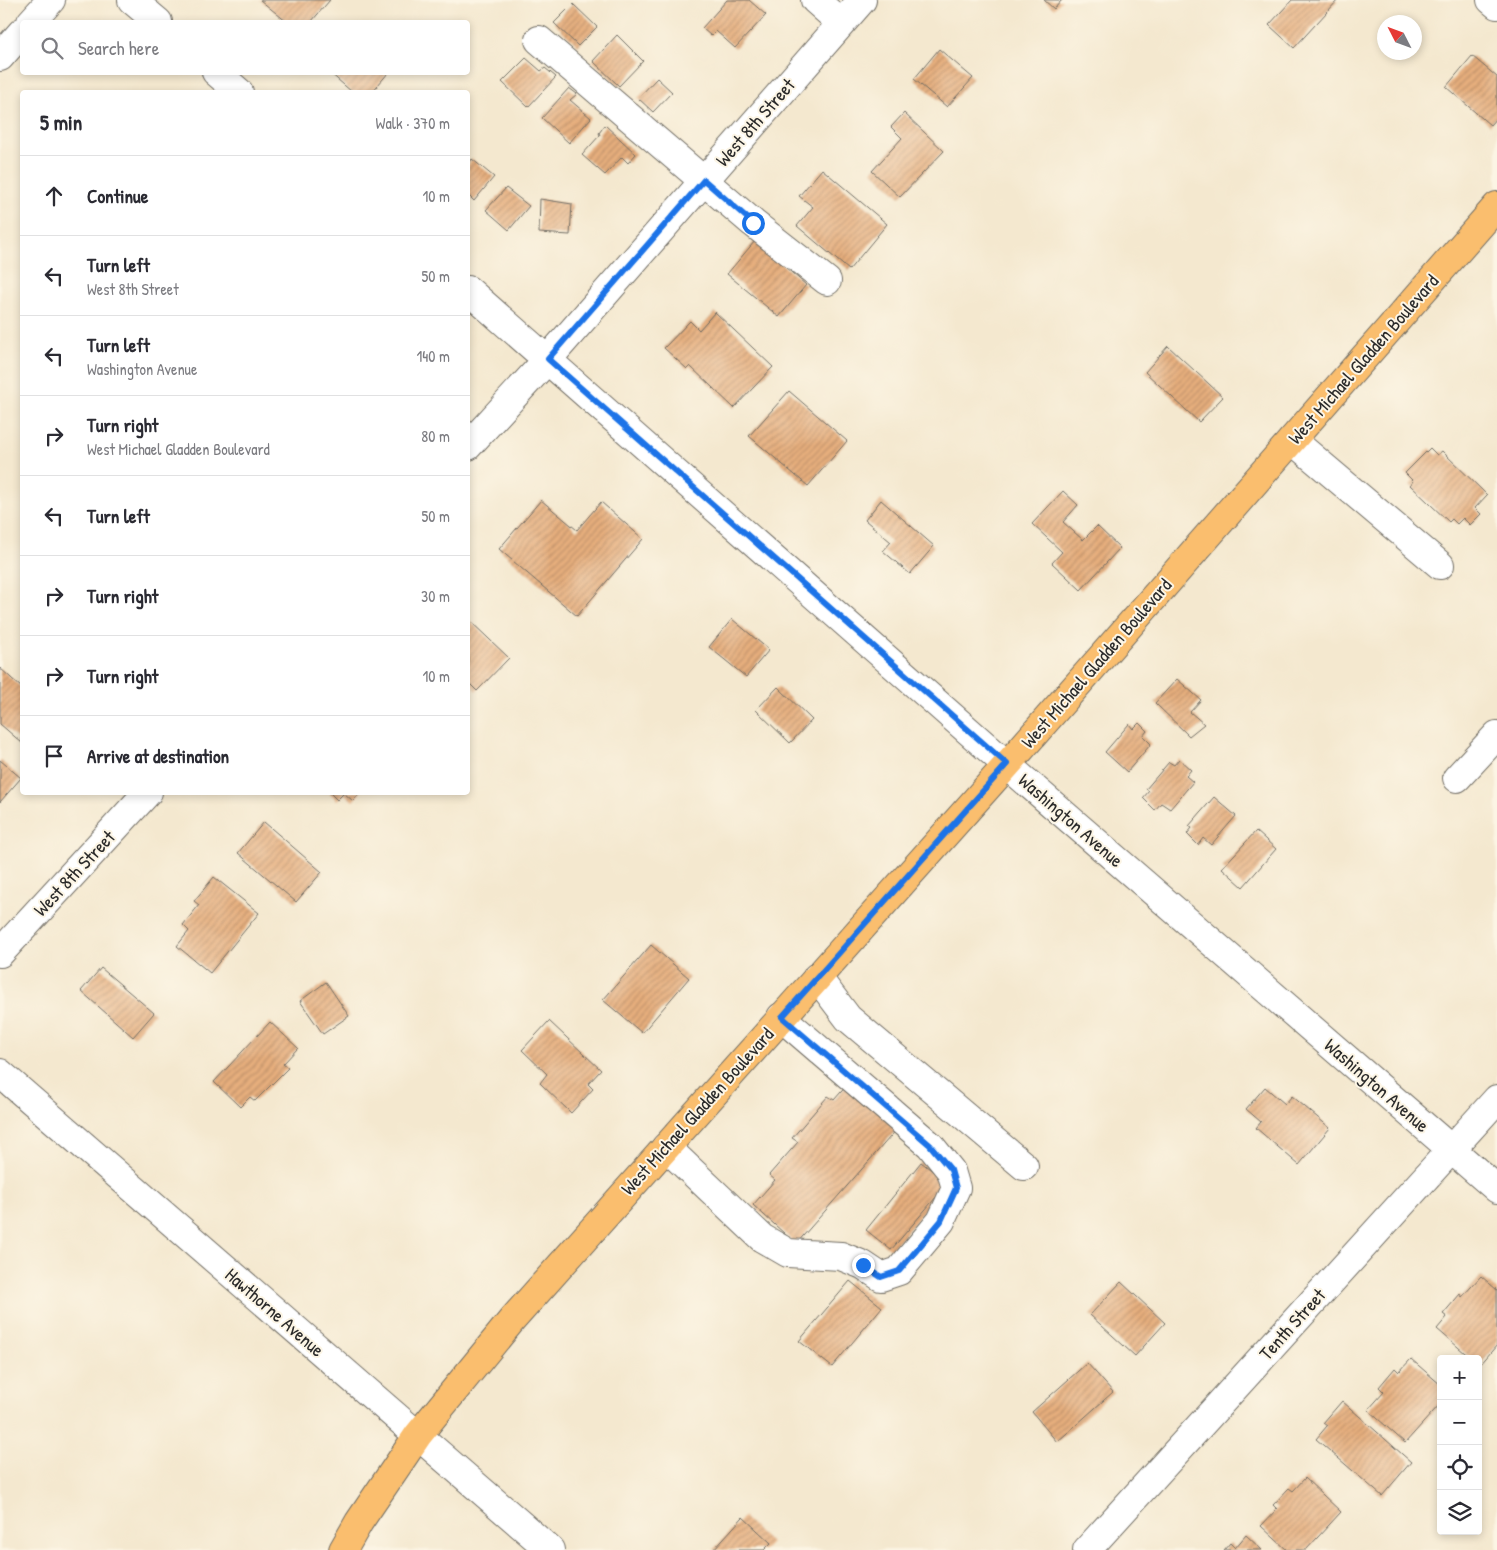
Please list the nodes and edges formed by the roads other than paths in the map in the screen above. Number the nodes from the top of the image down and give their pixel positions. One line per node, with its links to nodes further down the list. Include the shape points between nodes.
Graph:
1 (51, 0): 7 (street)
2 (132, 0): 8 (street)
3 (814, 0): 9 (street)
4 (862, 0): 9 (street, West 8th Street)
5 (1491, 0): 6 (street)
6 (1497, 5)
7 (33, 20)
8 (156, 20)
9 (841, 23): 15 (street, West 8th Street)
10 (20, 34): 12 (street)
11 (540, 40): 15 (street)
12 (0, 57)
13 (219, 75): 14 (street)
14 (237, 90)
15 (704, 180): 17 (street); 19 (street, West 8th Street)
16 (1497, 206): 20 (main road, West Michael Gladden Boulevard)
17 (827, 281)
18 (470, 292): 19 (street, Washington Avenue)
19 (548, 359): 21 (street, West 8th Street); 24 (street, Washington Avenue)
20 (1292, 440): 22 (street); 24 (main road, West Michael Gladden Boulevard)
21 (470, 444)
22 (1440, 564)
23 (1497, 735): 25 (street)
24 (1007, 764): 28 (main road, West Michael Gladden Boulevard); 33 (street, Washington Avenue)
25 (1457, 778)
26 (145, 795): 27 (street, West 8th Street)
27 (0, 953)
28 (817, 977): 29 (main road, West Michael Gladden Boulevard); 34 (street, via 848,1018)
29 (782, 1017): 32 (main road, West Michael Gladden Boulevard); 32 (street, via 930,1145 951,1170 956,1188 941,1221 899,1271 881,1277 840,1256 788,1253 762,1238)
30 (0, 1073): 36 (street, Hawthorne Avenue)
31 (1497, 1099): 33 (street, Tenth Street)
32 (666, 1147): 36 (main road, West Michael Gladden Boulevard, via 512,1320)
33 (1451, 1149): 35 (street, Washington Avenue); 39 (street, Tenth Street)
34 (1024, 1166)
35 (1497, 1189)
36 (418, 1435): 37 (main road, West Michael Gladden Boulevard); 38 (street, Hawthorne Avenue)
37 (343, 1550)
38 (550, 1550)
39 (1087, 1550)

